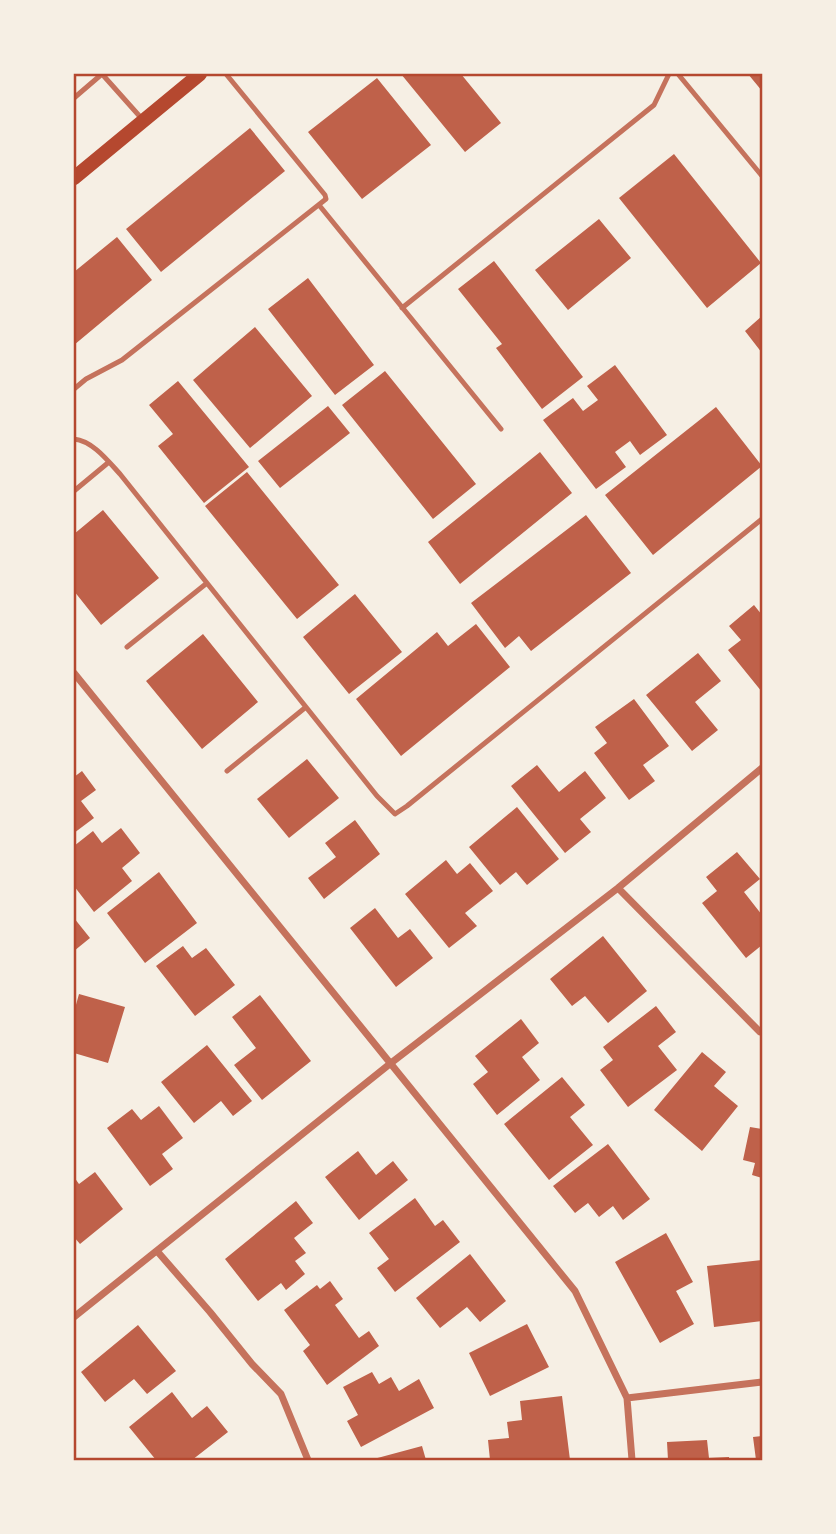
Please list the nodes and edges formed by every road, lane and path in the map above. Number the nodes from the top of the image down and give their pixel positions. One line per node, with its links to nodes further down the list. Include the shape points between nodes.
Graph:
1 (102, 74): 6 (lane); 7 (lane)
2 (200, 74): 7 (main road)
3 (226, 74): 10 (lane, via 325,194 326,199)
4 (669, 74): 11 (lane, via 653,105)
5 (678, 74): 8 (lane)
6 (74, 98)
7 (143, 120): 9 (main road)
8 (762, 176)
9 (74, 178)
10 (318, 205): 11 (lane); 12 (lane, via 122,360)
11 (402, 308): 13 (lane)
12 (74, 389)
13 (501, 429)
14 (74, 439): 15 (lane, via 96,449)
15 (109, 462): 16 (lane); 18 (lane)
16 (74, 491)
17 (762, 519): 21 (lane, via 395,814)
18 (207, 583): 19 (lane); 21 (lane)
19 (127, 647)
20 (74, 673): 26 (street)
21 (306, 708): 23 (lane)
22 (762, 768): 24 (street)
23 (227, 771)
24 (618, 888): 25 (street); 26 (street)
25 (762, 1032)
26 (391, 1063): 27 (street); 30 (street, via 575,1291)
27 (157, 1251): 28 (street); 31 (street, via 281,1394)
28 (74, 1317)
29 (762, 1382): 30 (street)
30 (627, 1398): 32 (street)
31 (308, 1461)
32 (632, 1461)

